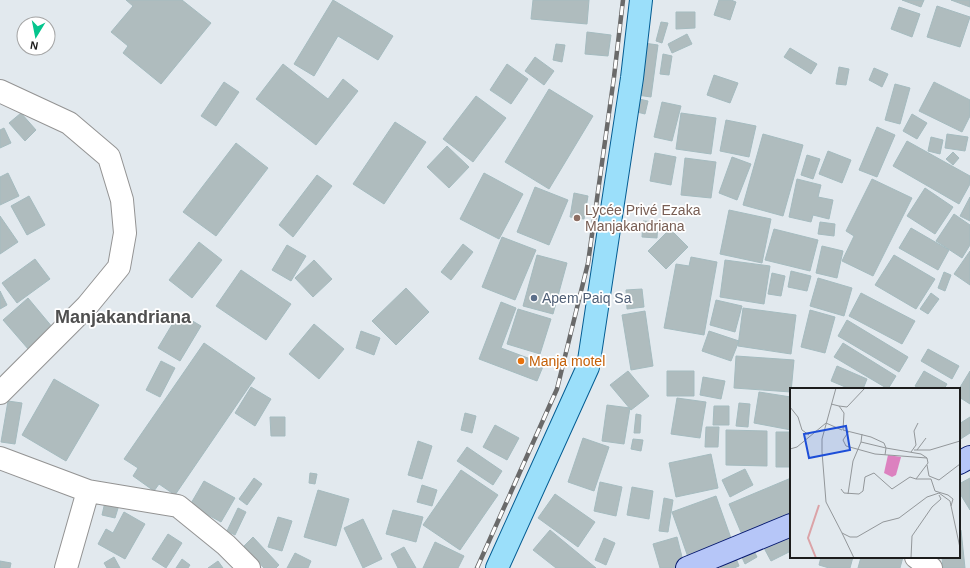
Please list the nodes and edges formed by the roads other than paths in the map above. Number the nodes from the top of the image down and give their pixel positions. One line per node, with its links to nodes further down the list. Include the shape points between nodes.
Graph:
1 (641, 0): 12 (main road, via 632,78 588,367)
2 (0, 91): 3 (street, via 68,123 109,157 122,200 126,233 119,267 87,306)
3 (0, 393)
4 (970, 457): 6 (street)
5 (0, 458): 7 (street)
6 (960, 462)
7 (88, 491): 10 (street); 11 (street, via 178,506 226,545)
8 (790, 525): 13 (street)
9 (917, 558): 14 (street)
10 (66, 568)
11 (249, 568)
12 (497, 568)
13 (687, 568)
14 (931, 568)

